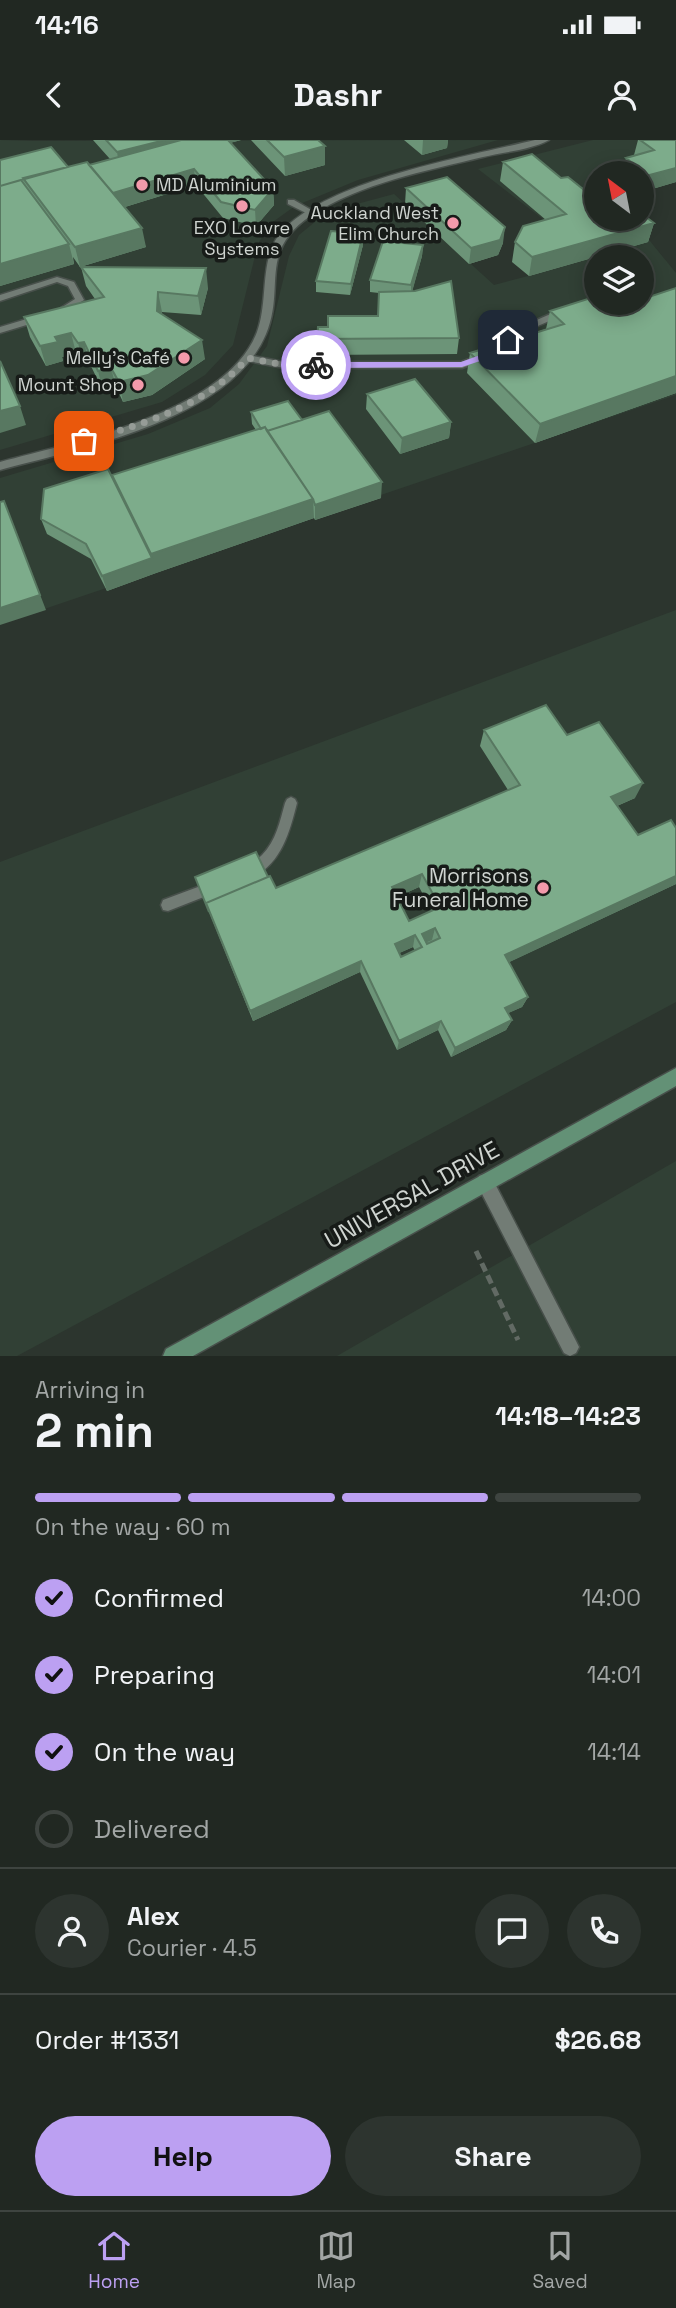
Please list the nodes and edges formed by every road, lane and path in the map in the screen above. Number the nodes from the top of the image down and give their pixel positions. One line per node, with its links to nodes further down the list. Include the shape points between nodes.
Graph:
1 (545, 140): 3 (street, via 350,193)
2 (291, 202): 3 (lane)
3 (309, 211): 7 (street, via 286,230 271,258 266,323)
4 (0, 298): 6 (lane, via 57,279 71,285 80,300 61,312)
5 (571, 309): 7 (lane, via 519,331 486,356 462,365 284,365)
6 (0, 330)
7 (248, 358): 8 (street, via 209,393 170,415)
8 (0, 466)
9 (291, 803): 10 (lane, via 281,840 267,862)
10 (168, 905)
11 (676, 1077): 12 (main road, UNIVERSAL DRIVE)
12 (485, 1182): 15 (lane); 16 (main road, UNIVERSAL DRIVE)
13 (476, 1251): 14 (path)
14 (519, 1340)
15 (570, 1347)
16 (173, 1356)

